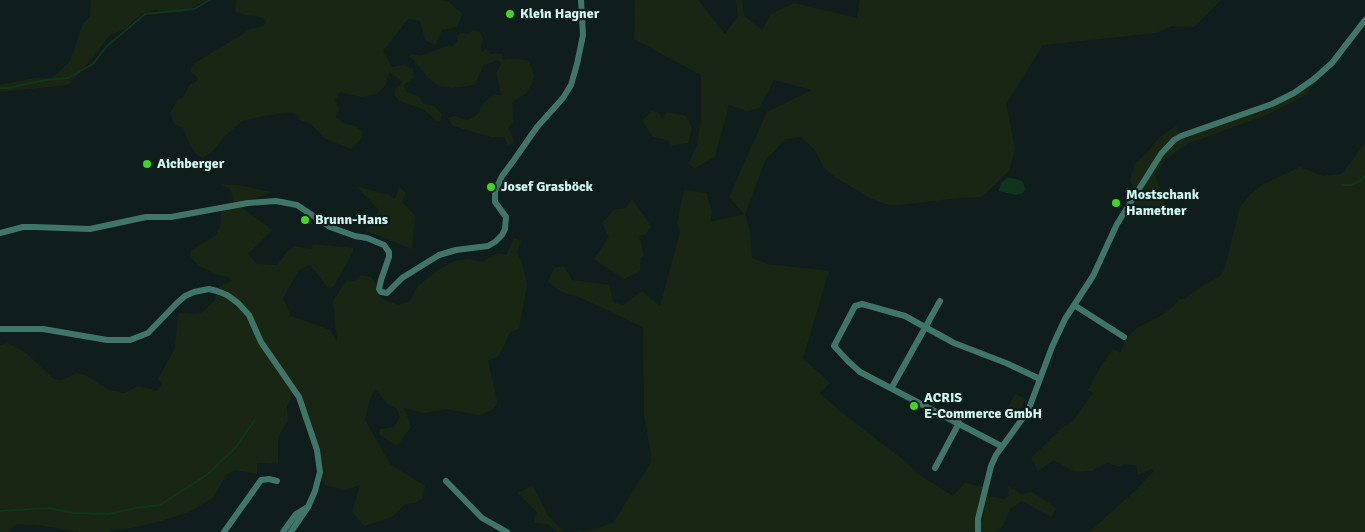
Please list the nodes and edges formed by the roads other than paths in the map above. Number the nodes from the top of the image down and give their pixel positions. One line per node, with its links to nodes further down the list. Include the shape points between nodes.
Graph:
1 (581, 0): 3 (street, via 583,35 571,85 537,127 495,191 495,202 506,217 502,235 488,246 439,255 402,278 387,293 379,289 389,257 384,245 340,231 303,208 286,202 248,203 186,215 146,217 90,229 23,227)
2 (1365, 20): 5 (street, via 1332,63 1294,93 1181,136 1167,147 1123,214 1094,276)
3 (0, 232)
4 (940, 301): 7 (street)
5 (1074, 305): 8 (street); 9 (street, via 1058,333)
6 (1, 327): 16 (street, via 130,340 148,333 185,296 209,290 227,295 249,315 262,342 304,408 320,463 317,484)
7 (925, 327): 9 (street, via 954,343); 10 (street); 10 (street, via 905,316 862,304 855,306 834,346 858,371)
8 (1124, 337)
9 (1040, 379): 12 (street, via 1028,411)
10 (892, 388): 11 (street)
11 (959, 423): 12 (street); 13 (street)
12 (1001, 446): 21 (street, via 991,466)
13 (934, 468)
14 (277, 480): 17 (street, via 261,480)
15 (446, 481): 20 (street, via 482,518)
16 (308, 507): 18 (street, via 296,514); 19 (street)
17 (224, 532)
18 (283, 532)
19 (291, 532)
20 (507, 532)
21 (978, 532)

